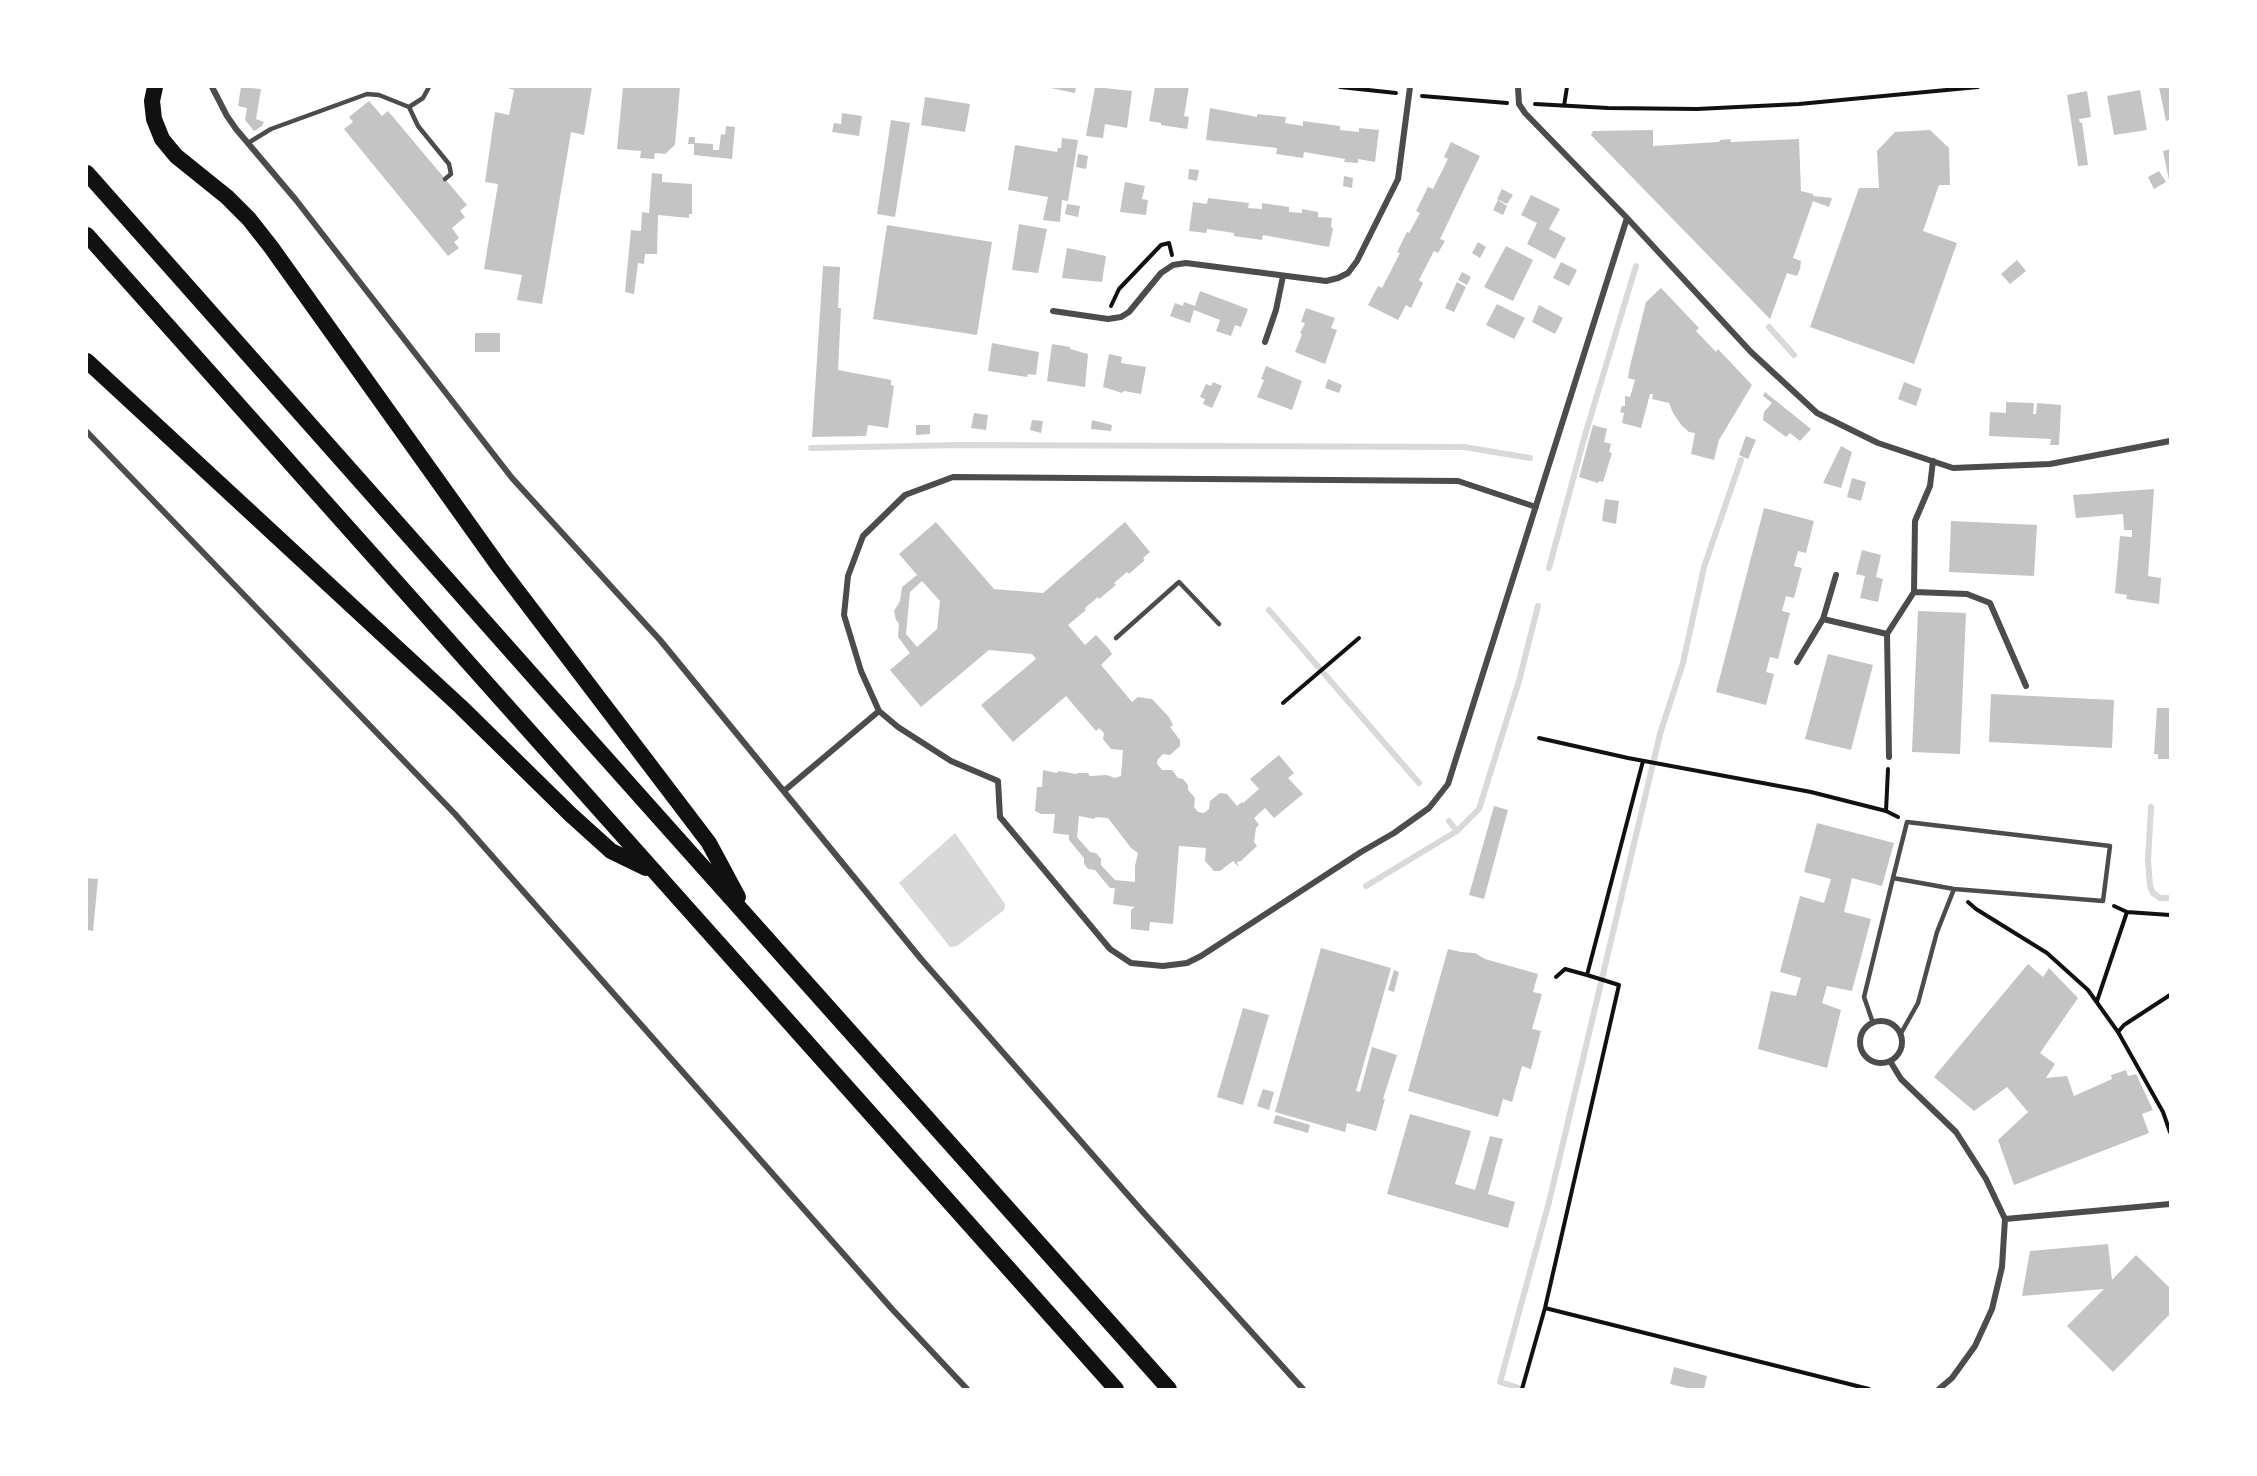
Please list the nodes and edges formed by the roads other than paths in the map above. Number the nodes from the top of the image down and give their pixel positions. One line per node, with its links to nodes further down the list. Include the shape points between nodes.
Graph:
1 (154, 87): 34 (highway, via 154,119 162,139 176,156 227,197 271,247 500,568 710,843)
2 (212, 87): 7 (street, via 227,117)
3 (429, 87): 6 (lane, via 423,98)
4 (1518, 87): 10 (street, via 1519,104 1525,113)
5 (1410, 91): 12 (street, via 1398,179 1357,261 1338,278)
6 (409, 107): 7 (lane, via 367,94 271,129); 9 (lane, via 418,126 449,164 451,174)
7 (248, 142): 30 (street, via 512,478 660,640)
8 (87, 173): 34 (highway)
9 (445, 179)
10 (1627, 218): 18 (street, via 1751,352 1817,413 1878,443); 19 (street)
11 (87, 235): 31 (highway)
12 (1283, 276): 13 (street, via 1186,263 1161,273 1121,317 1108,319); 14 (street)
13 (1053, 311)
14 (1265, 342)
15 (87, 361): 31 (highway, via 578,821 611,850)
16 (87, 432): 40 (street, via 455,814)
17 (2170, 441): 18 (street, via 2050,464 1953,468)
18 (1933, 461): 21 (street, via 1930,486 1915,521)
19 (1536, 507): 28 (street, via 1458,481 953,477 905,495 863,536 849,576 844,615 861,671); 28 (street, via 1448,784 1428,808 1394,833 1187,963 1146,966 1131,963 1110,949 1000,817 998,780 951,761)
20 (1836, 575): 22 (street)
21 (1914, 592): 24 (street); 27 (street, via 1967,594 1990,603)
22 (1823, 619): 24 (street); 26 (street)
23 (1219, 624): 25 (lane, via 1179,582)
24 (1887, 633): 29 (street)
25 (1116, 638)
26 (1797, 662)
27 (2026, 686)
28 (879, 711): 30 (street)
29 (1889, 757)
30 (783, 791): 43 (street, via 921,959)
31 (655, 873): 41 (highway)
32 (1893, 878): 33 (lane); 33 (lane, via 1907,822 2110,846 2103,901); 35 (lane, via 1864,997)
33 (1954, 889): 36 (lane, via 1937,932 1918,1003)
34 (751, 922): 42 (highway)
35 (1873, 1023): 36 (street, via 1889,1023); 37 (street, via 1864,1029 1861,1049 1869,1060)
36 (1900, 1035): 37 (street, via 1899,1051)
37 (1890, 1061): 39 (street, via 1901,1079 1956,1132 1986,1179)
38 (2170, 1204): 39 (street)
39 (2005, 1219): 44 (street, via 2002,1267 1992,1309 1975,1346)
40 (967, 1389)
41 (1116, 1389)
42 (1169, 1389)
43 (1303, 1389)
44 (1939, 1389)

